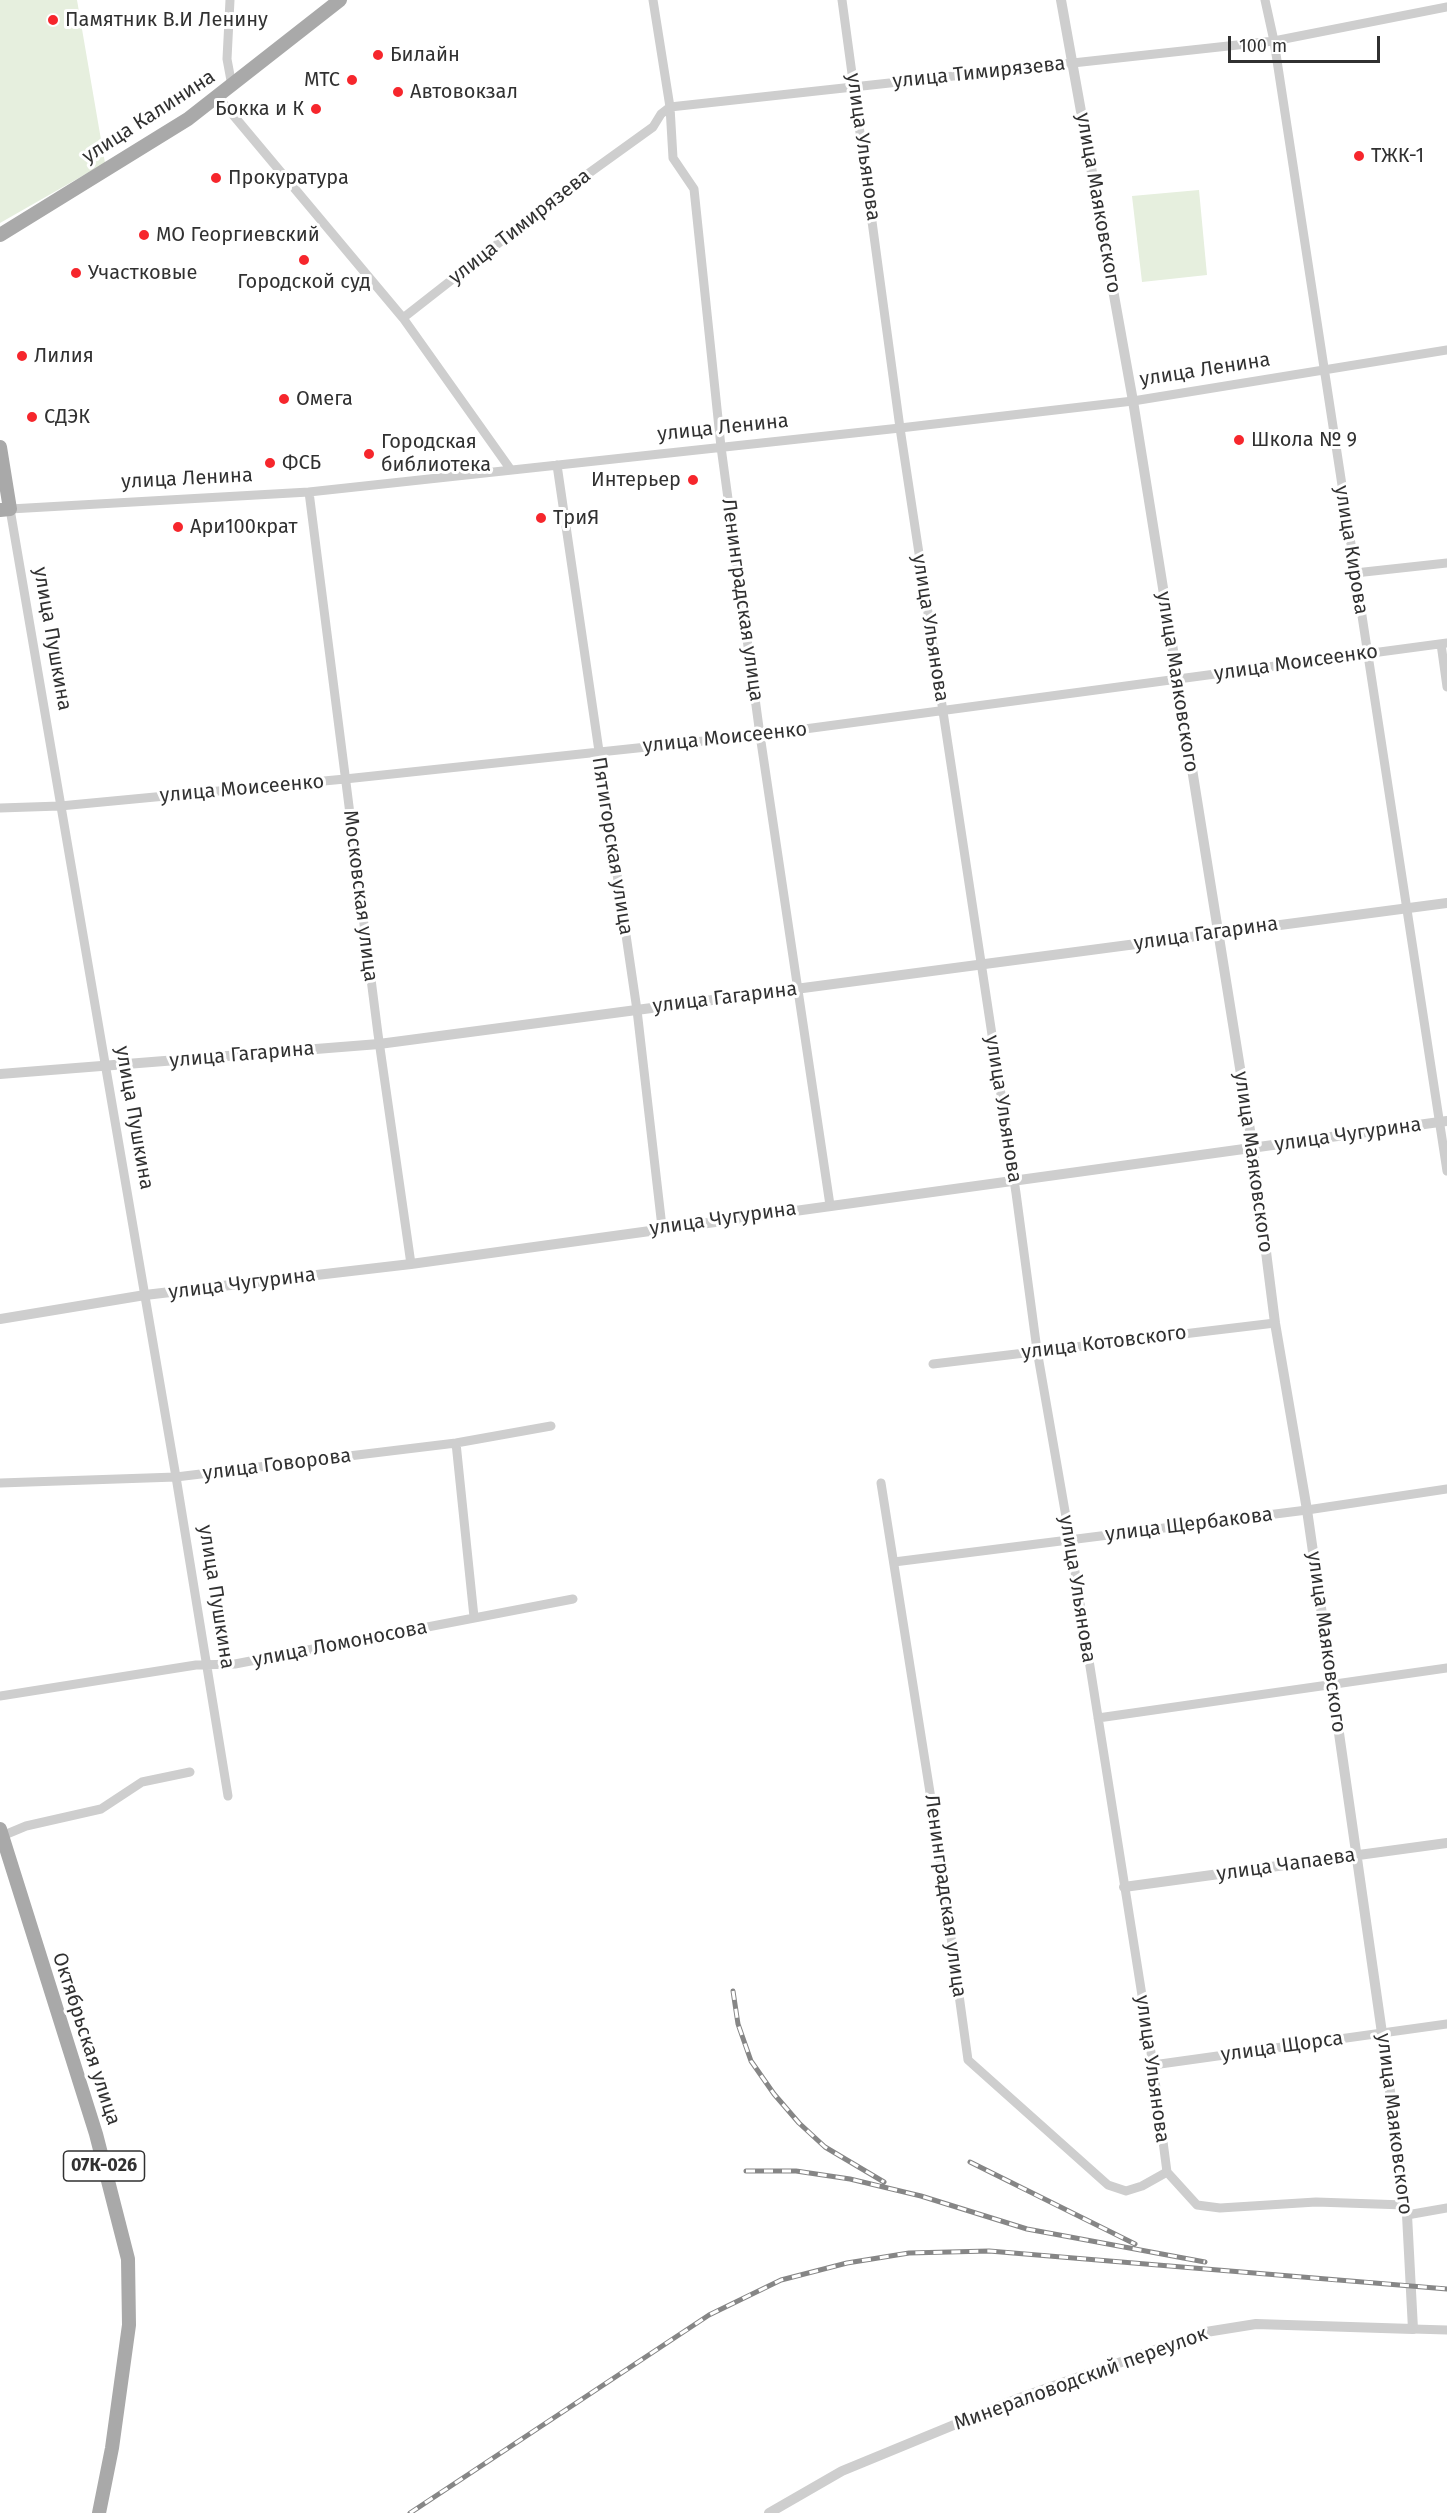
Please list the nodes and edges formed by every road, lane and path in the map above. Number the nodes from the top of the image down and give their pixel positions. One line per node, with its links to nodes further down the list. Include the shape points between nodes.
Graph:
1 (230, 0): 10 (street, via 227,59)
2 (340, 0): 10 (main road, улица Калинина)
3 (653, 0): 13 (street, Ленинградская улица)
4 (842, 0): 11 (street, улица Ульянова)
5 (1061, 0): 9 (street, улица Маяковского)
6 (1265, 0): 8 (street, улица Кирова)
7 (1447, 7): 8 (street, улица Тимирязева)
8 (1274, 41): 9 (street, улица Тимирязева); 17 (street, улица Кирова)
9 (1073, 63): 11 (street, улица Тимирязева); 18 (street, улица Маяковского)
10 (232, 86): 12 (main road, улица Калинина)
11 (855, 87): 13 (street, улица Тимирязева); 19 (street, улица Ульянова)
12 (218, 97): 14 (main road, улица Калинина); 15 (street)
13 (670, 107): 15 (street, улица Тимирязева, via 653,127); 21 (street, Ленинградская улица, via 673,158 694,189)
14 (0, 235)
15 (402, 318): 23 (street)
16 (1447, 350): 17 (street, улица Ленина)
17 (1324, 370): 18 (street, улица Ленина); 27 (street, улица Кирова)
18 (1133, 401): 19 (street, улица Ленина); 30 (street, улица Маяковского)
19 (900, 428): 21 (street, улица Ленина); 32 (street, улица Ульянова)
20 (0, 447): 25 (main road, улица Пушкина)
21 (721, 447): 22 (street, улица Ленина); 33 (street, Ленинградская улица)
22 (557, 465): 23 (street, улица Ленина); 34 (street, Пятигорская улица)
23 (511, 470): 24 (street, улица Ленина)
24 (309, 492): 25 (street, улица Ленина); 35 (street, Московская улица)
25 (5, 510): 36 (street, улица Пушкина)
26 (1447, 564): 27 (street)
27 (1355, 573): 29 (street, улица Кирова)
28 (1444, 644): 29 (street, улица Моисеенко); 31 (street)
29 (1367, 654): 30 (street, улица Моисеенко); 39 (street, улица Кирова)
30 (1177, 680): 32 (street, улица Моисеенко); 40 (street, улица Маяковского)
31 (1447, 687)
32 (943, 711): 33 (street, улица Моисеенко); 41 (street, улица Ульянова)
33 (760, 735): 34 (street, улица Моисеенко); 42 (street, Ленинградская улица)
34 (598, 752): 35 (street, улица Моисеенко); 43 (street, Пятигорская улица)
35 (345, 779): 36 (street, улица Моисеенко); 44 (street, Московская улица)
36 (60, 806): 37 (street, улица Моисеенко); 45 (street, улица Пушкина)
37 (0, 808)
38 (1447, 903): 39 (street, улица Гагарина)
39 (1406, 908): 40 (street, улица Гагарина); 47 (street, улица Кирова)
40 (1217, 932): 41 (street, улица Гагарина); 48 (street, улица Маяковского)
41 (981, 964): 42 (street, улица Гагарина); 50 (street, улица Ульянова)
42 (796, 989): 43 (street, улица Гагарина); 51 (street, Ленинградская улица)
43 (637, 1010): 44 (street, улица Гагарина); 52 (street, Пятигорская улица)
44 (379, 1044): 45 (street, улица Гагарина); 53 (street, Московская улица)
45 (105, 1066): 46 (street, улица Гагарина); 54 (street, улица Пушкина)
46 (0, 1074)
47 (1443, 1121): 48 (street, улица Чугурина); 49 (street, улица Кирова)
48 (1253, 1149): 50 (street, улица Чугурина); 56 (street, улица Маяковского)
49 (1447, 1171)
50 (1014, 1182): 51 (street, улица Чугурина); 57 (street, улица Ульянова)
51 (830, 1205): 52 (street, улица Чугурина)
52 (662, 1227): 53 (street, улица Чугурина)
53 (411, 1264): 54 (street, улица Чугурина)
54 (145, 1295): 55 (street, улица Чугурина); 61 (street, улица Пушкина)
55 (0, 1319)
56 (1275, 1323): 57 (street, улица Котовского); 65 (street, улица Маяковского)
57 (1036, 1350): 58 (street, улица Котовского); 66 (street, улица Ульянова)
58 (933, 1364)
59 (551, 1426): 60 (street, улица Говорова)
60 (456, 1443): 61 (street, улица Говорова); 69 (street)
61 (176, 1477): 62 (street, улица Говорова); 70 (street, улица Пушкина)
62 (0, 1483)
63 (881, 1483): 67 (street, Ленинградская улица)
64 (1447, 1489): 65 (street, улица Щербакова)
65 (1307, 1510): 66 (street, улица Щербакова); 72 (street, улица Маяковского)
66 (1070, 1540): 67 (street, улица Щербакова); 74 (street, улица Ульянова)
67 (894, 1562): 84 (street, Ленинградская улица, via 968,2061 1108,2185 1126,2191)
68 (573, 1599): 69 (street, улица Ломоносова)
69 (474, 1617): 70 (street, улица Ломоносова)
70 (208, 1666): 73 (street, улица Ломоносова); 76 (street, улица Пушкина)
71 (1447, 1668): 72 (street)
72 (1332, 1685): 74 (street); 79 (street, улица Маяковского)
73 (0, 1695)
74 (1098, 1718): 80 (street, улица Ульянова)
75 (190, 1772): 77 (street, via 142,1782 101,1809 26,1826)
76 (228, 1796)
77 (2, 1839): 89 (main road, Октябрьская улица / 07К-026, via 96,2134 129,2259 129,2325)
78 (1447, 1843): 79 (street, улица Чапаева)
79 (1357, 1856): 80 (street, улица Чапаева); 82 (street, улица Маяковского)
80 (1124, 1887): 83 (street, улица Ульянова)
81 (1447, 2024): 82 (street, улица Щорса)
82 (1382, 2033): 83 (street, улица Щорса); 86 (street, улица Маяковского)
83 (1153, 2065): 84 (street, улица Ульянова)
84 (1167, 2172): 86 (street, via 1197,2205 1220,2208 1316,2202)
85 (1447, 2208): 86 (street)
86 (1406, 2210): 87 (street, улица Маяковского)
87 (1413, 2329): 88 (street); 90 (street, Минераловодский переулок, via 1256,2324 1206,2332 1017,2399 842,2471)
88 (1447, 2330)
89 (99, 2513)
90 (769, 2513)

